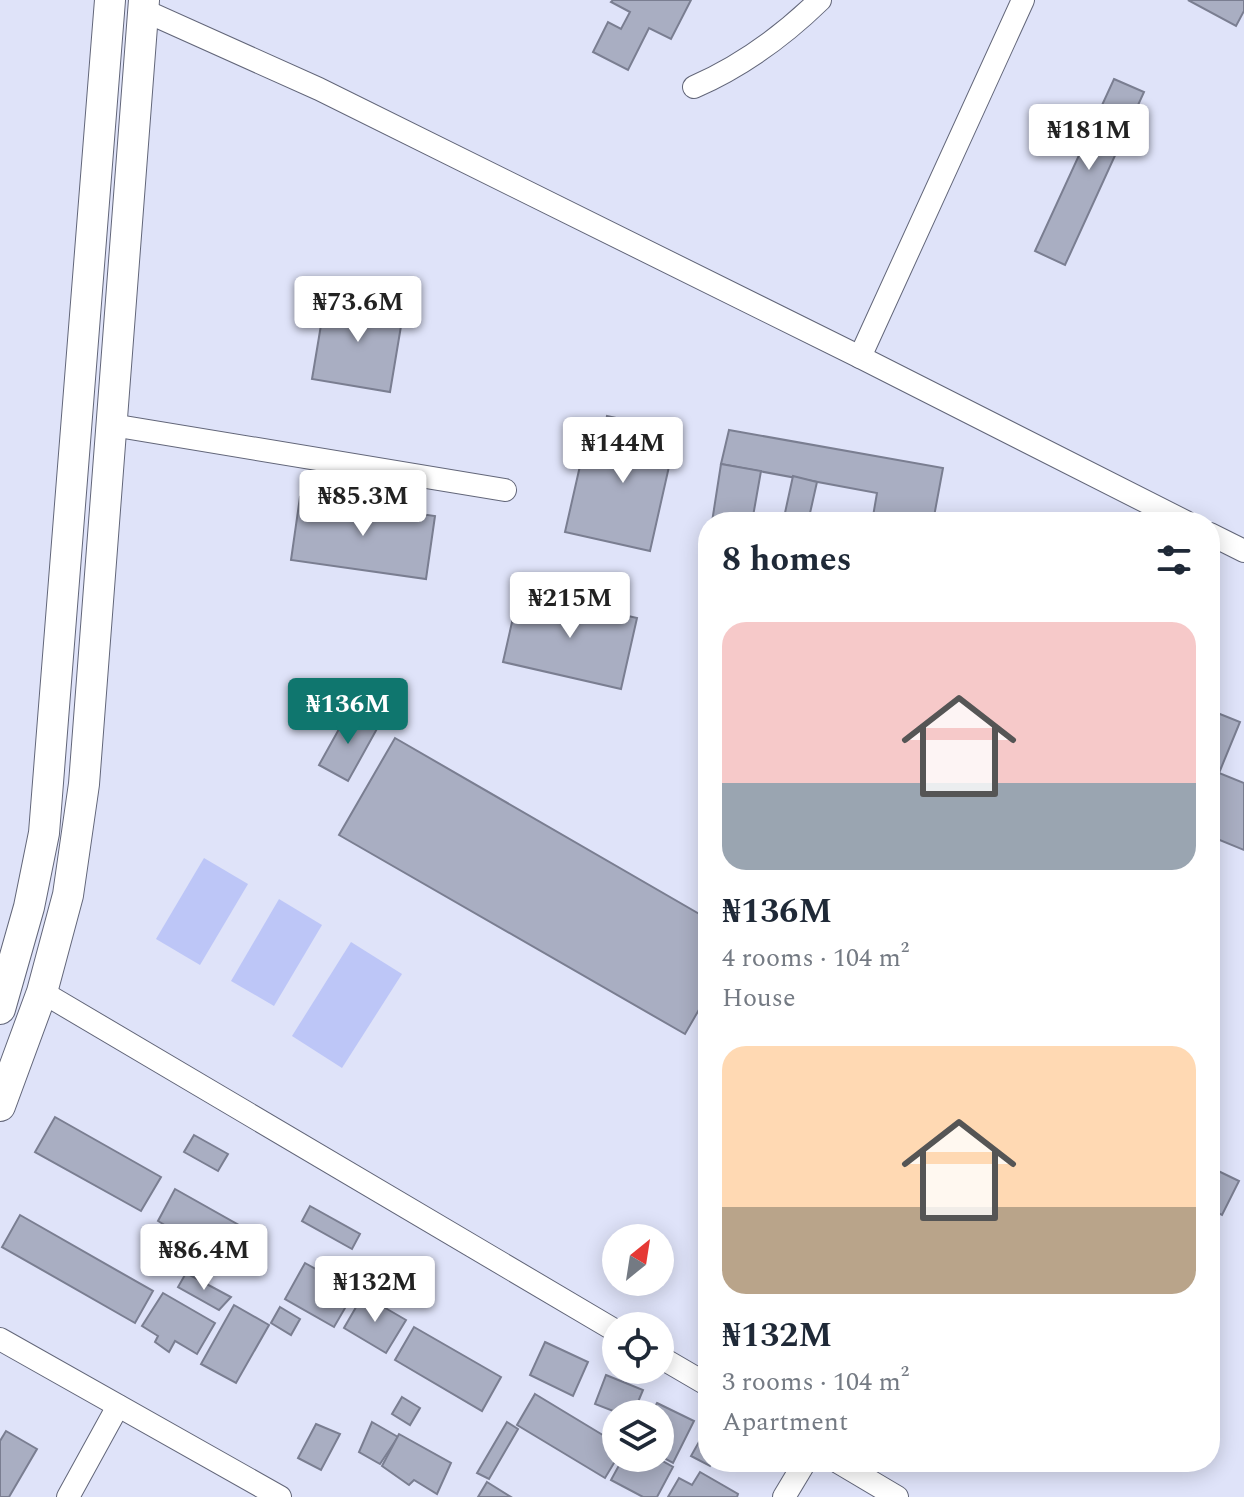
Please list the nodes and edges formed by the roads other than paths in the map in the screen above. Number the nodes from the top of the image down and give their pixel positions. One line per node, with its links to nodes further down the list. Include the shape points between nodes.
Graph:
1 (110, 0): 13 (main road, via 44,833)
2 (820, 0): 5 (street, via 748,60)
3 (1023, 0): 6 (street)
4 (144, 5): 6 (street); 7 (main road)
5 (694, 87)
6 (860, 357): 9 (street)
7 (112, 425): 8 (street); 12 (main road, via 84,784 68,895)
8 (505, 490)
9 (1166, 512)
10 (1220, 539): 11 (street)
11 (1244, 551)
12 (42, 992): 14 (main road); 15 (street)
13 (0, 1009)
14 (0, 1106)
15 (602, 1323)
16 (0, 1339): 19 (street)
17 (674, 1365): 18 (street)
18 (698, 1379)
19 (118, 1406): 22 (street); 23 (street)
20 (799, 1472): 24 (street)
21 (855, 1472): 25 (street)
22 (68, 1497)
23 (280, 1497)
24 (784, 1497)
25 (897, 1497)

